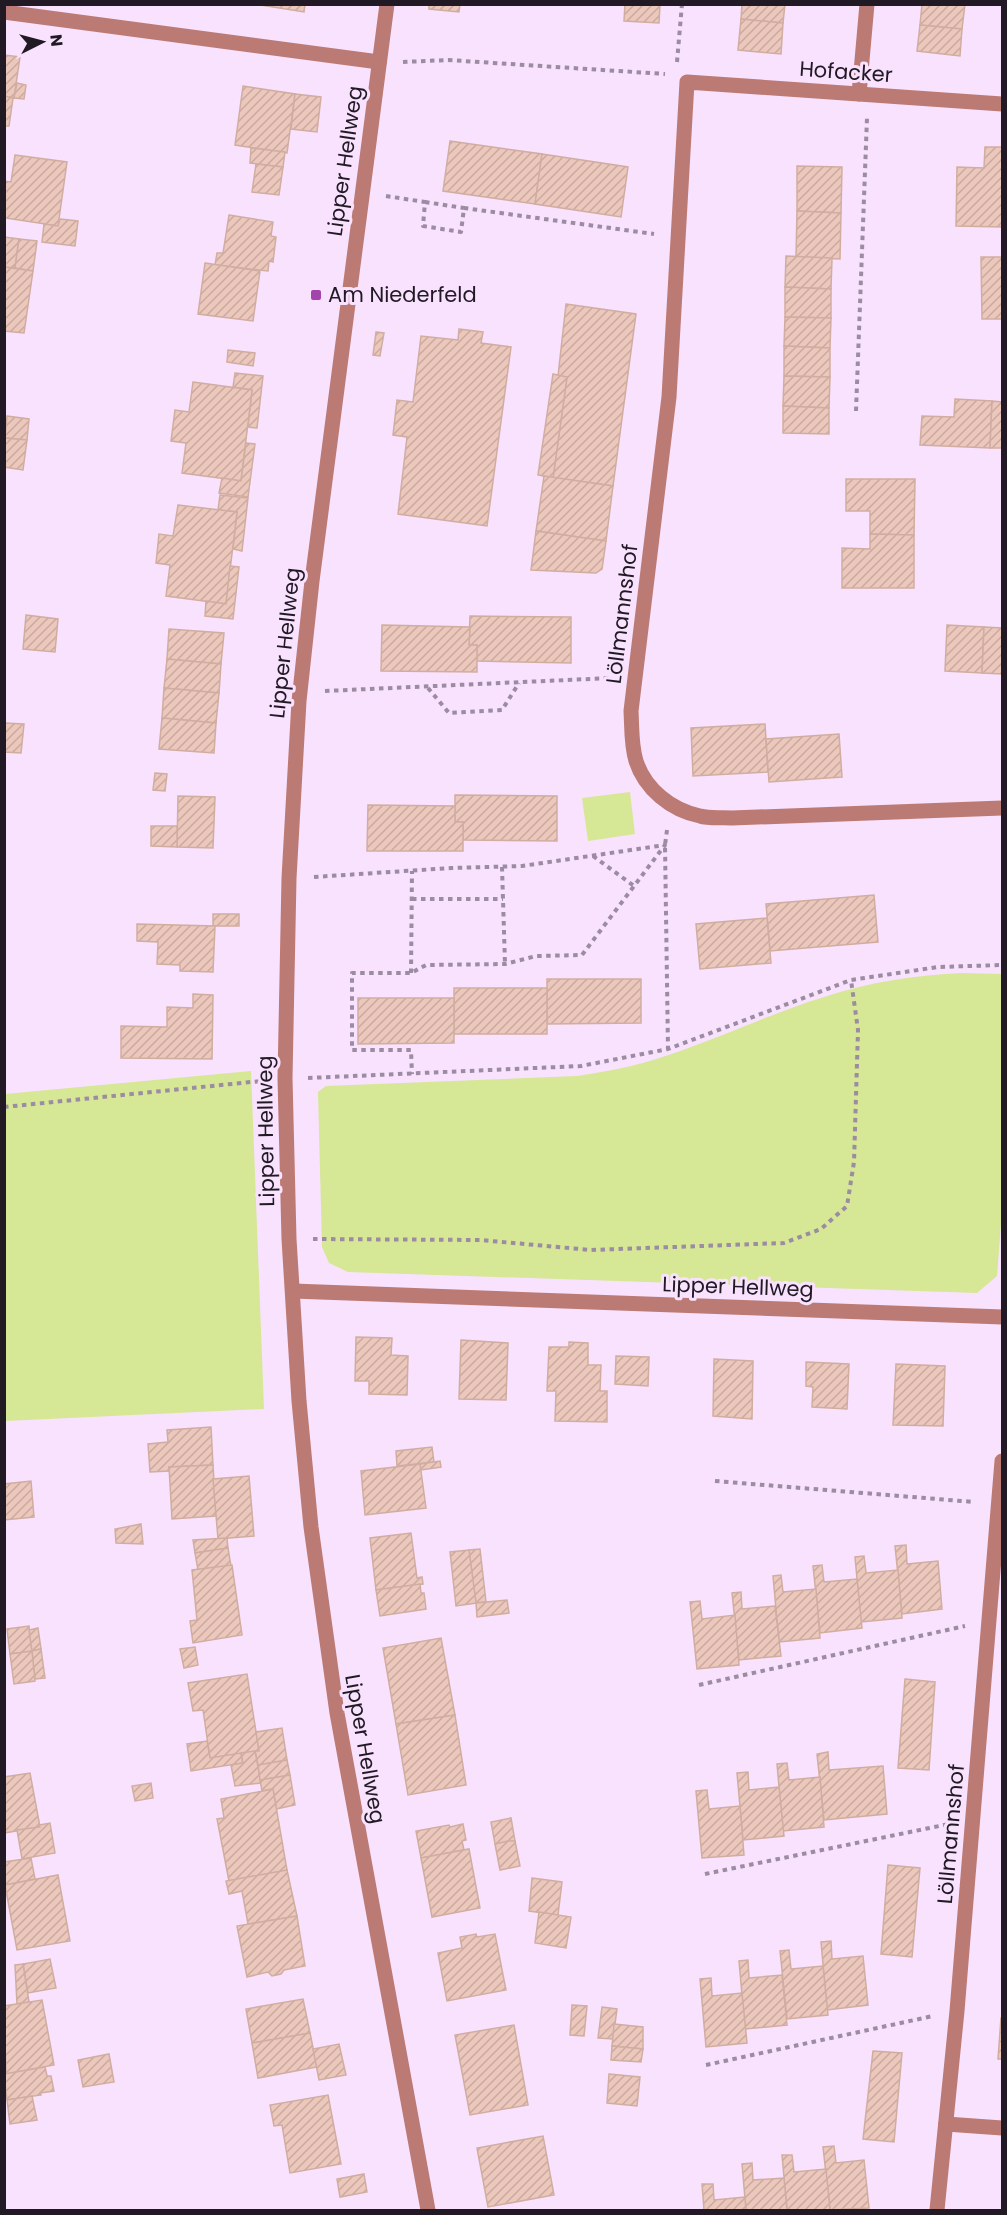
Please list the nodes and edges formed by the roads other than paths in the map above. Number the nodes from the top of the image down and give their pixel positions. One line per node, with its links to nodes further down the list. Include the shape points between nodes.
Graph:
1 (387, 4): 4 (street, Lipper Hellweg)
2 (867, 4): 6 (street)
3 (4, 12): 4 (street)
4 (379, 63): 9 (street, Lipper Hellweg, via 300,691 289,878 285,1078)
5 (682, 78): 6 (street, Hofacker); 8 (street, Löllmannshof, via 679,237 669,397 631,711 637,763 651,788 670,805 700,817)
6 (863, 94): 7 (street, Hofacker)
7 (1002, 104)
8 (1002, 808)
9 (293, 1291): 10 (street, Lipper Hellweg); 14 (street, Lipper Hellweg, via 311,1527 337,1713)
10 (1002, 1317)
11 (1002, 1461): 12 (street, Löllmannshof)
12 (946, 2124): 13 (street); 15 (street, Löllmannshof)
13 (1002, 2128)
14 (428, 2211)
15 (937, 2211)

